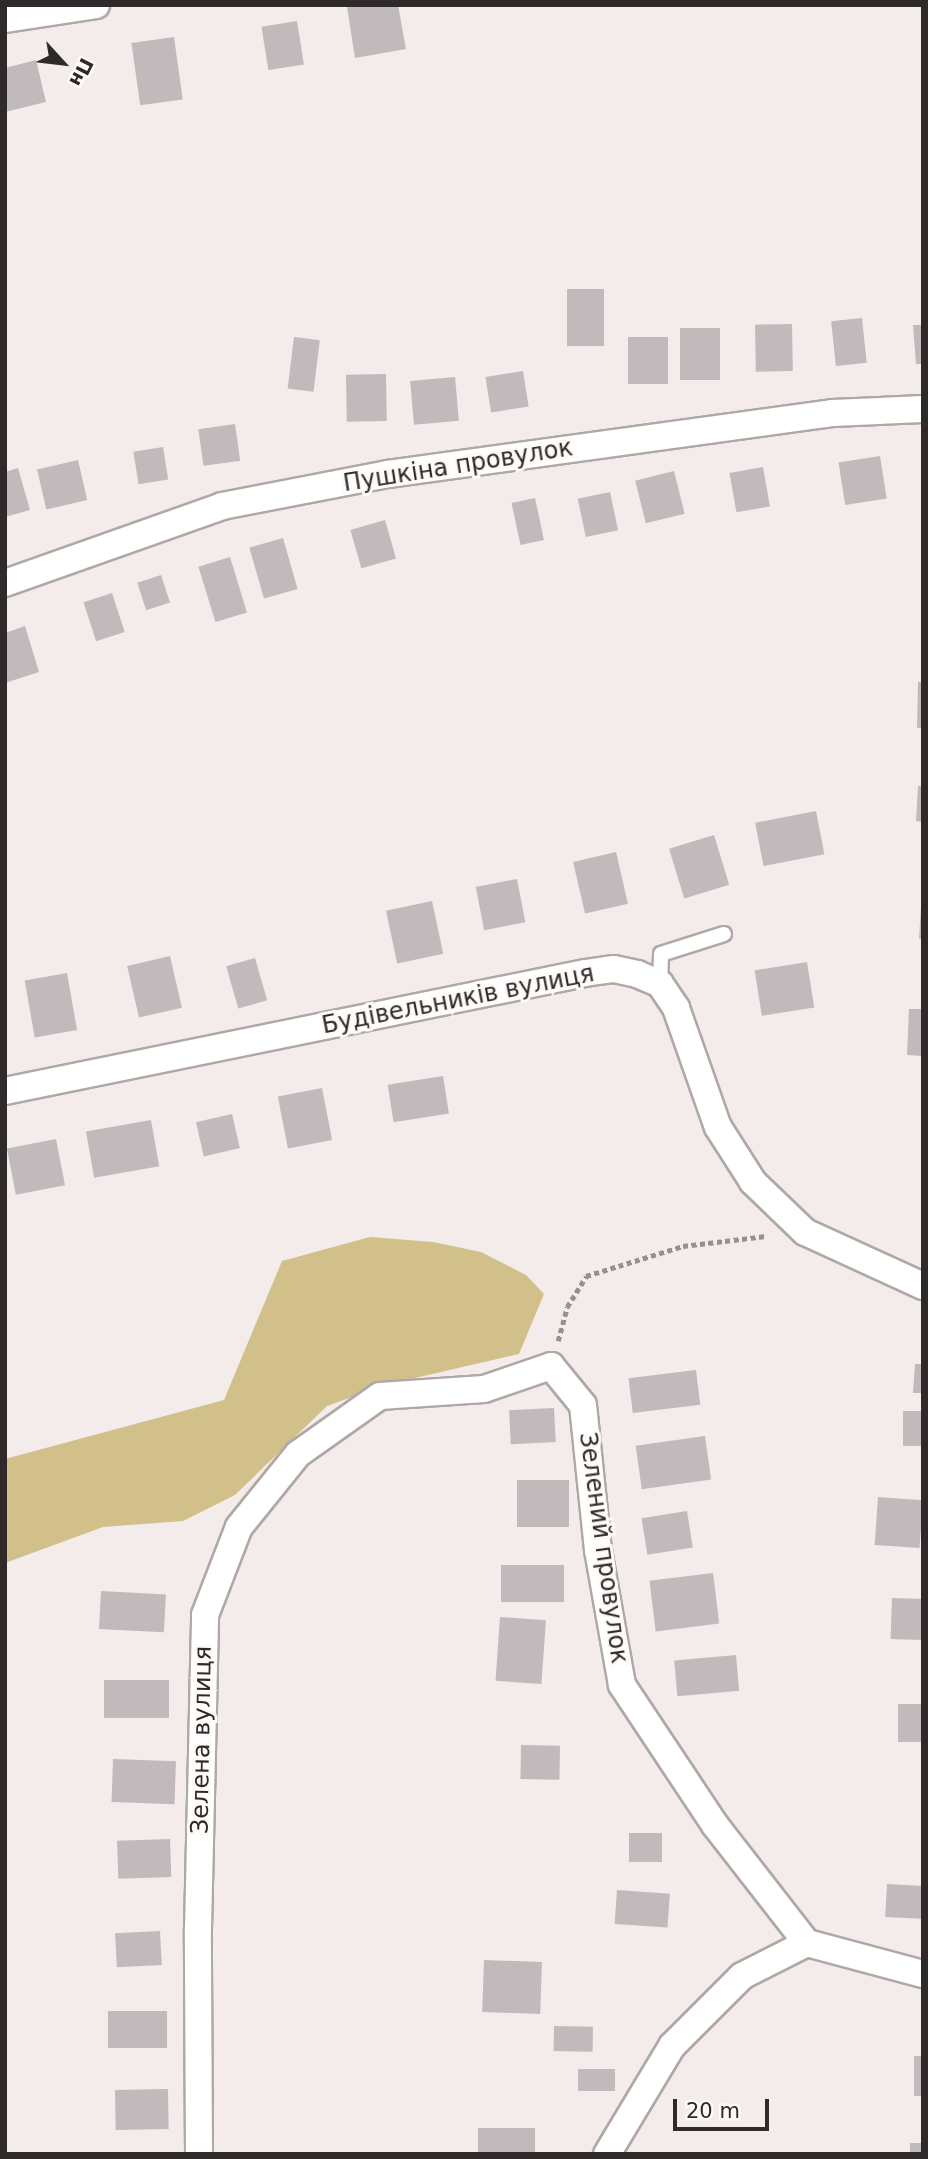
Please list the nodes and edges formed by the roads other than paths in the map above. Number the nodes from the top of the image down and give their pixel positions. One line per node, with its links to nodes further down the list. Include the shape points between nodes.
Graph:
1 (96, 5): 2 (street)
2 (5, 19)
3 (923, 409): 4 (street, Пушкіна провулок, via 832,412 388,474 222,506)
4 (5, 583)
5 (723, 934): 6 (lane, via 661,954)
6 (660, 984): 7 (street, Будівельників вулиця, via 614,970 585,973); 8 (street, via 676,1008 718,1127 753,1182 805,1232)
7 (5, 1091)
8 (923, 1286)
9 (380, 1396): 10 (street, Зелений провулок, via 484,1389 551,1366 583,1405 598,1550 622,1685 715,1825); 12 (street, Зелена вулиця, via 298,1454 248,1517 205,1615 198,1929)
10 (807, 1943): 11 (street); 13 (street, via 742,1976 672,2046)
11 (923, 1974)
12 (199, 2154)
13 (607, 2154)

